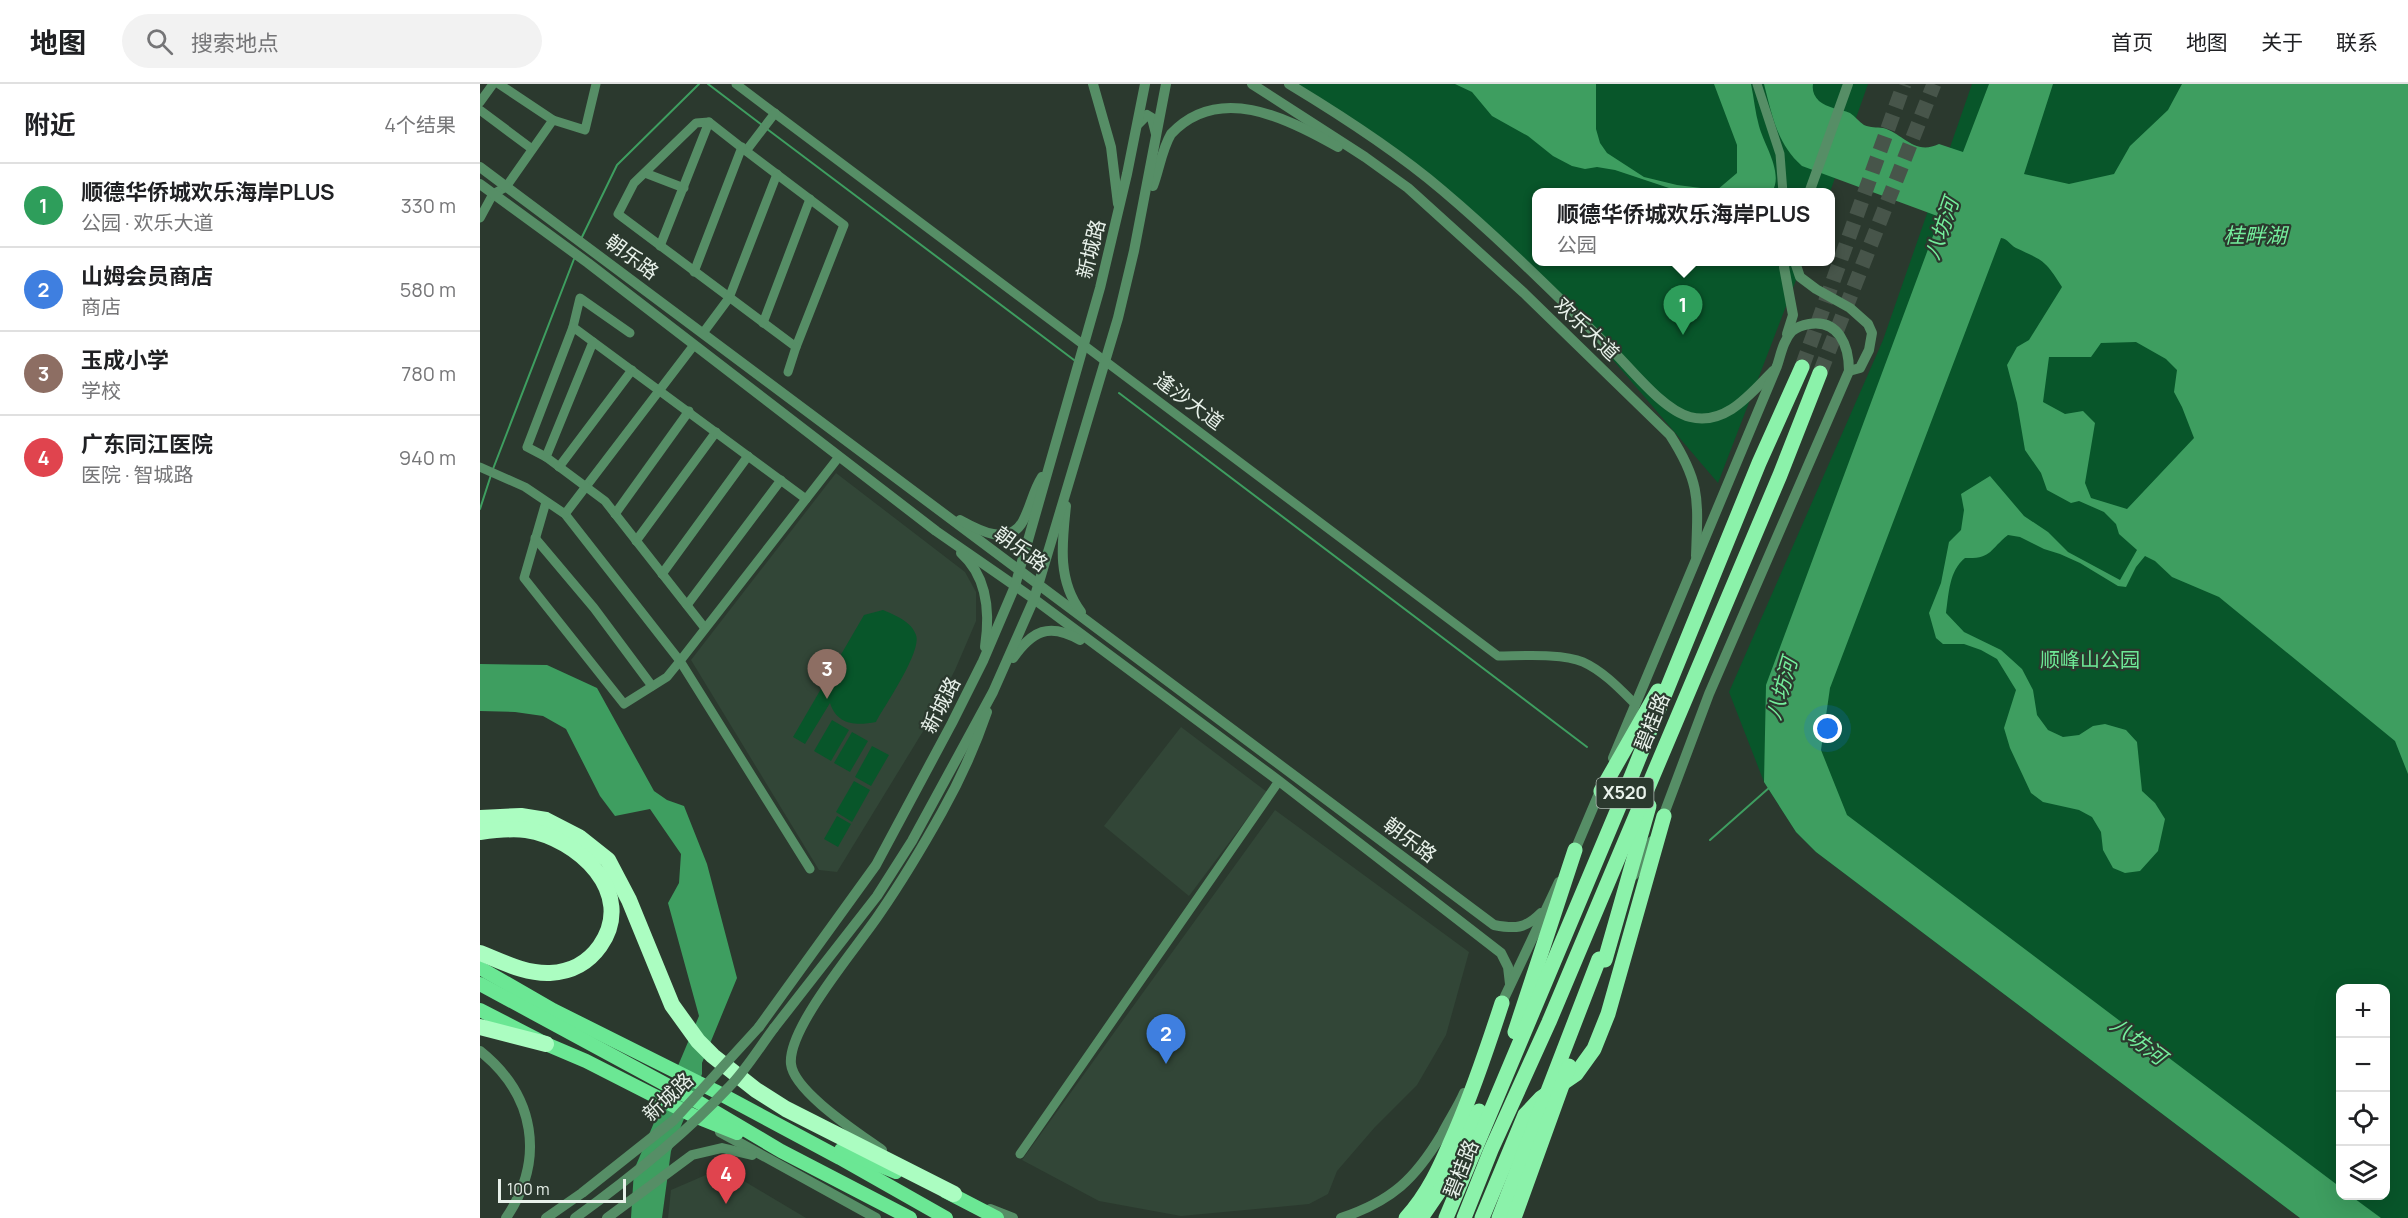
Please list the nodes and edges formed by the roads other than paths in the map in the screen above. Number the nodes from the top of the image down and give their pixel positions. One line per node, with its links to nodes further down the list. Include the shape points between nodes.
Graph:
1 (493, 84): 12 (street)
2 (499, 84): 15 (street)
3 (596, 84): 15 (street, via 585,130)
4 (736, 84): 14 (street, 逢沙大道)
5 (1093, 84): 32 (street, via 1111,147)
6 (1145, 84): 17 (street, 新城路)
7 (1166, 84): 18 (street, 新城路)
8 (1252, 84): 24 (street, 欢乐大道)
9 (1289, 84): 40 (street, 欢乐大道, via 1410,164)
10 (1757, 84): 28 (street, via 1780,154)
11 (1850, 84): 29 (street)
12 (480, 102)
13 (480, 110): 19 (street)
14 (773, 116): 20 (street); 49 (street, 逢沙大道)
15 (553, 120): 19 (street)
16 (709, 122): 20 (street); 22 (street, via 696,123); 27 (street)
17 (1138, 124): 18 (street, via 1147,116 1152,118); 32 (street, 新城路)
18 (1157, 137): 34 (street, 新城路)
19 (532, 149): 26 (street)
20 (744, 149): 23 (street); 38 (street)
21 (480, 167): 26 (street, 朝乐路)
22 (645, 173): 27 (street); 35 (street, via 634,183 618,214)
23 (777, 174): 31 (street); 39 (street)
24 (1394, 178): 34 (street, via 1272,109 1233,96 1216,98 1188,114 1170,135); 43 (street, 欢乐大道, via 1448,222)
25 (480, 184): 30 (street, 朝乐路)
26 (506, 187): 30 (street); 45 (street, 朝乐路)
27 (684, 188): 35 (street)
28 (1783, 188)
29 (1812, 188)
30 (493, 194): 33 (street); 48 (street, 朝乐路)
31 (810, 199): 41 (street); 50 (street, via 844,225)
32 (1119, 210): 49 (street, 新城路)
33 (480, 218)
34 (1139, 226): 51 (street, 新城路)
35 (660, 246): 38 (street)
36 (1785, 266): 46 (street, via 1793,315)
37 (1797, 266): 55 (street, via 1800,277 1868,324 1872,333 1869,350 1860,368)
38 (694, 272): 39 (street)
39 (729, 298): 41 (street); 45 (street)
40 (1572, 312): 43 (street); 52 (street, 欢乐大道, via 1653,391 1690,417 1708,418 1739,406)
41 (763, 323): 50 (street)
42 (573, 327): 44 (street, via 580,298); 47 (street); 62 (street, via 526,447)
43 (1558, 327): 78 (street, 欢乐大道, via 1670,435 1686,460 1695,482 1698,507)
44 (630, 333)
45 (703, 333): 74 (street, 朝乐路)
46 (1785, 341): 52 (street); 55 (street, via 1803,325 1832,327 1846,348)
47 (593, 342): 54 (street); 62 (street)
48 (694, 345): 58 (street); 63 (street, 朝乐路)
49 (1083, 345): 51 (street, 逢沙大道); 66 (street, 新城路)
50 (796, 347): 56 (street)
51 (1104, 360): 68 (street, 新城路); 93 (street, 逢沙大道, via 1498,656 1582,662 1610,679)
52 (1777, 366): 78 (street)
53 (1802, 367): 87 (highway, X520)
54 (632, 370): 58 (street); 65 (street)
55 (1849, 371): 97 (street, via 1709,694)
56 (788, 372)
57 (1820, 374): 94 (highway, 碧桂路 / X520)
58 (660, 390): 59 (street); 69 (street)
59 (689, 411): 60 (street); 73 (street)
60 (716, 432): 61 (street); 77 (street)
61 (748, 456): 67 (street); 80 (street)
62 (546, 457): 65 (street)
63 (838, 458): 70 (street); 75 (street, 朝乐路)
64 (480, 467): 71 (street)
65 (559, 467): 69 (street)
66 (1049, 467): 74 (street, via 1022,522 1008,534 984,532); 79 (street, 新城路)
67 (781, 480): 70 (street); 84 (street)
68 (1068, 483): 81 (street, 新城路); 85 (street, via 1061,556 1064,578 1072,601)
69 (587, 486): 72 (street); 73 (street)
70 (806, 499): 86 (street)
71 (546, 502): 72 (street); 76 (street)
72 (565, 514): 89 (street)
73 (615, 514): 77 (street)
74 (942, 514): 79 (street, 朝乐路)
75 (936, 531): 82 (street, 朝乐路); 90 (street, via 968,559 985,591 988,628)
76 (536, 538): 91 (street); 91 (street, via 524,578 624,704)
77 (636, 541): 80 (street)
78 (1695, 566): 93 (street)
79 (1020, 571): 81 (street, 朝乐路); 82 (street, 新城路)
80 (662, 574): 84 (street)
81 (1038, 584): 83 (street, 新城路); 85 (street, 朝乐路)
82 (1015, 586): 83 (street, 朝乐路); 90 (street, 新城路)
83 (1034, 598): 88 (street, 朝乐路); 92 (street, 新城路)
84 (687, 605): 86 (street)
85 (1088, 622): 103 (street, 朝乐路)
86 (704, 627): 89 (street)
87 (1690, 637): 96 (highway); 117 (highway, X520)
88 (1117, 660): 92 (street, via 1065,632 1041,632 1026,640); 95 (street, 朝乐路)
89 (680, 661): 91 (street, via 667,677); 101 (street)
90 (983, 661): 124 (street, 新城路, bridge, via 876,865 759,1027 674,1120)
91 (652, 686)
92 (996, 686): 122 (street, via 972,756 942,813 880,914 803,1022 791,1064 797,1082 829,1110 884,1152); 125 (street, 新城路, bridge, via 912,841 877,896 731,1086 677,1136)
93 (1635, 704): 96 (street)
94 (1667, 743): 102 (highway); 136 (highway, 碧桂路 / X520)
95 (1279, 781): 105 (street, 朝乐路); 120 (street)
96 (1601, 791): 100 (street)
97 (1664, 816): 102 (street); 137 (highway, via 1608,1014 1594,1049 1576,1074 1541,1098 1525,1115)
98 (480, 818): 122 (highway, via 521,816 546,820 579,837 608,860 629,900 672,1005 698,1041 730,1071 795,1114)
99 (480, 832): 106 (highway, via 525,830 566,844 599,875 611,897 613,917 596,952 572,970 522,970)
100 (1575, 850): 104 (street); 113 (highway)
101 (810, 869)
102 (1623, 897): 107 (highway)
103 (1470, 907): 104 (street, 朝乐路, via 1494,925 1514,929 1533,921); 105 (street, via 1480,920 1479,926)
104 (1545, 909): 110 (street)
105 (1460, 921): 110 (street, 朝乐路, via 1501,953)
106 (480, 953)
107 (1602, 960): 138 (highway, bridge); 139 (highway, bridge, via 1563,1086)
108 (480, 968): 119 (main road, via 553,1010)
109 (480, 984): 118 (main road, via 655,1079)
110 (1510, 985): 111 (street)
111 (1502, 1003): 132 (street, via 1460,1102 1429,1156 1401,1188 1364,1210); 133 (highway, via 1480,1074 1444,1157 1427,1193)
112 (480, 1010): 115 (main road)
113 (1518, 1020): 117 (highway); 134 (highway, via 1453,1171)
114 (480, 1027): 115 (highway)
115 (546, 1044): 118 (main road, via 660,1098)
116 (480, 1052): 123 (street, via 505,1074 530,1124 532,1154 514,1207)
117 (1495, 1099): 135 (highway, X520)
118 (696, 1109): 121 (street); 128 (main road)
119 (783, 1128): 122 (main road); 129 (main road)
120 (1020, 1154)
121 (769, 1159): 126 (street, via 722,1148 692,1155); 127 (street)
122 (954, 1194): 130 (main road); 131 (street)
123 (506, 1218)
124 (546, 1218)
125 (575, 1218)
126 (607, 1218)
127 (876, 1218)
128 (910, 1218)
129 (946, 1218)
130 (997, 1218)
131 (1013, 1218)
132 (1341, 1218)
133 (1406, 1218)
134 (1421, 1218)
135 (1446, 1218)
136 (1464, 1218)
137 (1482, 1218)
138 (1499, 1218)
139 (1514, 1218)

